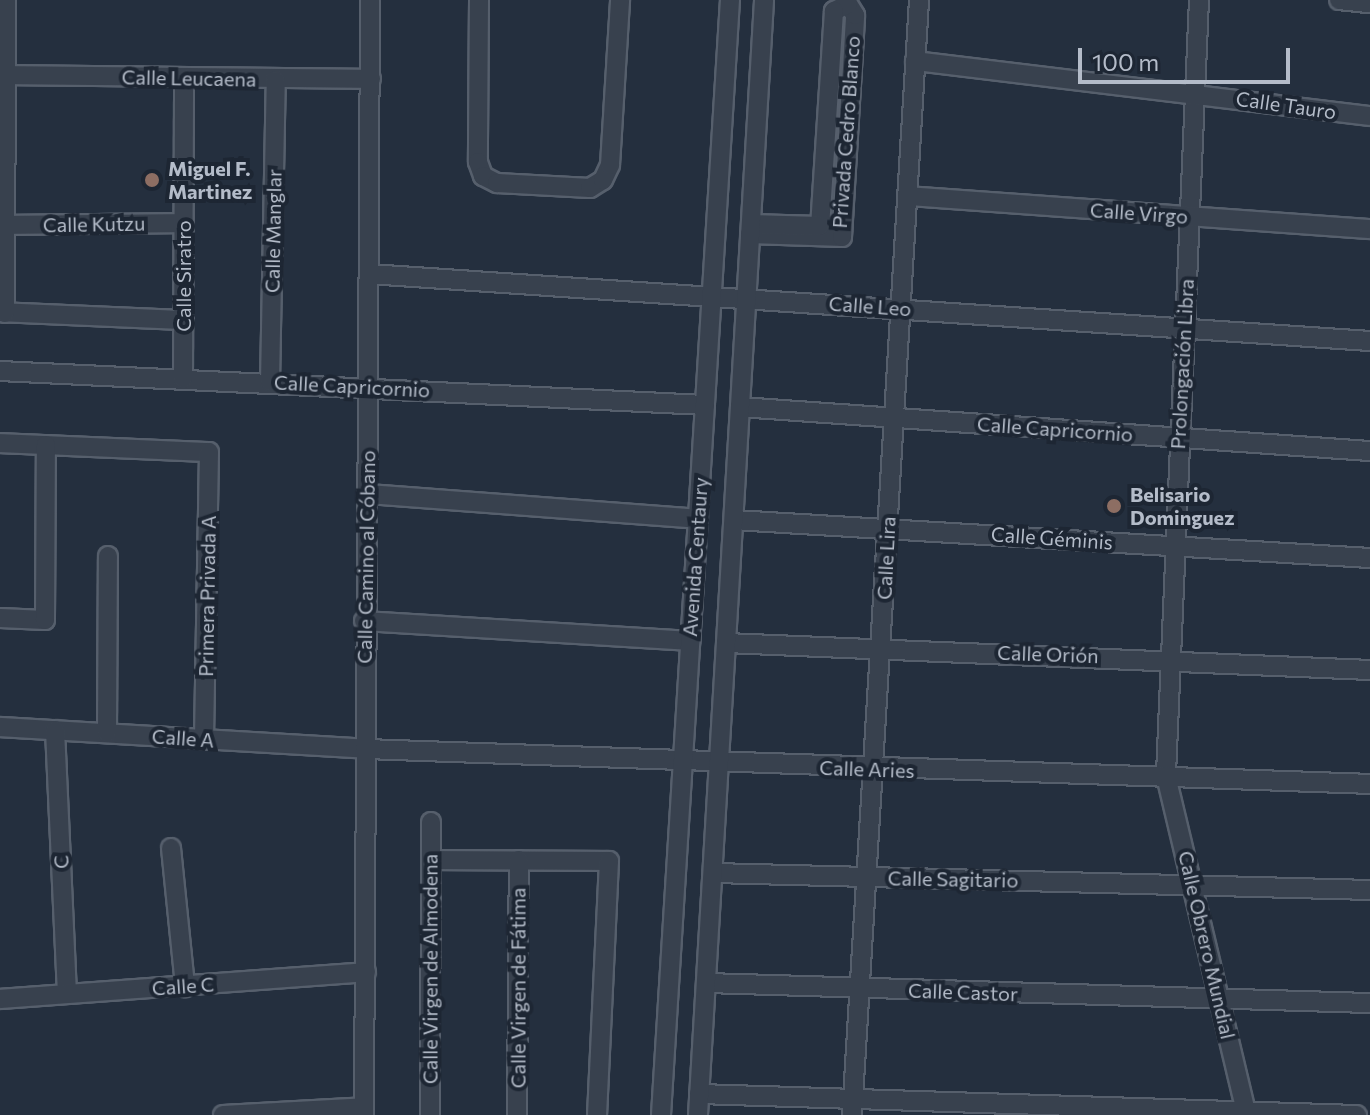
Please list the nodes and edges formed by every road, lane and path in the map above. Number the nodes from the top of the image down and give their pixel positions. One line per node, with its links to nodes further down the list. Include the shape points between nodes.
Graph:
1 (6, 0): 12 (street)
2 (370, 0): 14 (street, Calle Camino al Cóbano)
3 (479, 0): 4 (street, via 478,162 483,176 497,183 590,188 603,180 610,165)
4 (620, 0)
5 (730, 0): 25 (street, Avenida Centaury)
6 (764, 0): 22 (street, Avenida Centaury)
7 (919, 0): 11 (street, Calle Lira)
8 (1199, 0): 16 (street, Prolongación Libra)
9 (1339, 0): 10 (street)
10 (1370, 3)
11 (915, 61): 16 (street, Calle Tauro); 18 (street, Calle Lira)
12 (6, 75): 13 (street, Calle Leucaena); 21 (street)
13 (184, 78): 15 (street, Calle Leucaena); 20 (street, Calle Siratro)
14 (371, 79): 15 (street, Calle Leucaena); 24 (street, Calle Camino al Cóbano)
15 (276, 80): 34 (street, Calle Manglar)
16 (1195, 92): 17 (street, Calle Tauro); 19 (street, Prolongación Libra)
17 (1370, 116)
18 (908, 196): 19 (street, Calle Virgo); 27 (street, Calle Lira)
19 (1189, 217): 23 (street, Calle Virgo); 30 (street, Prolongación Libra)
20 (183, 223): 21 (street, Calle Kutzu); 29 (street, Calle Siratro)
21 (6, 225): 28 (street)
22 (751, 229): 22 (street, Privada Cedro Blanco, via 842,237 855,15 848,4 834,11 820,226); 26 (street, Avenida Centaury)
23 (1370, 229)
24 (369, 274): 25 (street, Calle Leo); 35 (street, Calle Camino al Cóbano)
25 (712, 296): 26 (street, Calle Leo); 36 (street, Avenida Centaury)
26 (747, 298): 27 (street, Calle Leo); 37 (street, Avenida Centaury)
27 (901, 308): 30 (street, Calle Leo); 38 (street, Calle Lira)
28 (2, 312): 29 (street)
29 (184, 320): 33 (street, Calle Siratro)
30 (1183, 327): 31 (street, Calle Leo); 39 (street, Prolongación Libra)
31 (1370, 341)
32 (0, 371): 33 (street, Calle Capricornio)
33 (183, 379): 34 (street, Calle Capricornio)
34 (270, 382): 35 (street, Calle Capricornio)
35 (367, 386): 36 (street, Calle Capricornio); 43 (street, Calle Camino al Cóbano)
36 (705, 405): 44 (street, Avenida Centaury)
37 (740, 407): 38 (street, Calle Capricornio); 45 (street, Avenida Centaury)
38 (896, 418): 39 (street, Calle Capricornio); 46 (street, Calle Lira)
39 (1179, 438): 42 (street, Calle Capricornio); 47 (street, Prolongación Libra)
40 (0, 443): 41 (street)
41 (46, 445): 50 (street, via 45,620); 60 (street, Primera Privada A, via 209,452)
42 (1370, 451)
43 (367, 494): 44 (street); 51 (street, Calle Camino al Cóbano)
44 (698, 519): 52 (street, Avenida Centaury)
45 (734, 520): 46 (street, Calle Géminis); 53 (street, Avenida Centaury)
46 (888, 526): 47 (street, Calle Géminis); 54 (street, Calle Lira)
47 (1173, 546): 49 (street, Calle Géminis); 55 (street, Prolongación Libra)
48 (108, 556): 59 (street)
49 (1370, 558)
50 (0, 618)
51 (364, 621): 52 (street); 61 (street, Calle Camino al Cóbano)
52 (690, 641): 62 (street, Avenida Centaury)
53 (726, 643): 54 (street, Calle Orión); 63 (street, Avenida Centaury)
54 (881, 648): 55 (street, Calle Orión); 64 (street, Calle Lira)
55 (1169, 658): 56 (street, Calle Orión); 65 (street, Prolongación Libra)
56 (1370, 670)
57 (0, 727): 58 (street, Calle A)
58 (55, 730): 59 (street, Calle A); 79 (street, C)
59 (107, 733): 60 (street, Calle A)
60 (204, 740): 61 (street, Calle A)
61 (365, 749): 62 (street, Calle Aries); 75 (street, Calle Camino al Cóbano)
62 (683, 762): 63 (street, Calle Aries); 91 (street, Avenida Centaury)
63 (719, 763): 64 (street, Calle Aries); 71 (street, Avenida Centaury)
64 (874, 770): 65 (street, Calle Aries); 72 (street, Calle Lira)
65 (1166, 776): 66 (street, Calle Aries); 73 (street, Calle Obrero Mundial)
66 (1370, 784)
67 (431, 822): 69 (street, Calle Virgen de Almodena)
68 (171, 848): 77 (street)
69 (431, 860): 70 (street); 88 (street, Calle Virgen de Almodena)
70 (519, 860): 89 (street, Calle Virgen de Fátima); 90 (street, via 609,861)
71 (713, 873): 72 (street, Calle Sagitario); 76 (street, Avenida Centaury)
72 (866, 877): 73 (street, Calle Sagitario); 78 (street, Calle Lira)
73 (1192, 884): 74 (street, Calle Sagitario); 81 (street, Calle Obrero Mundial)
74 (1370, 890)
75 (366, 972): 77 (street, Calle C); 85 (street, Calle Camino al Cóbano)
76 (706, 983): 78 (street, Calle Castor); 83 (street, Avenida Centaury)
77 (185, 987): 79 (street, Calle C)
78 (859, 989): 81 (street, Calle Castor); 84 (street, Calle Lira)
79 (67, 993): 80 (street, Calle C)
80 (0, 999)
81 (1219, 999): 82 (street, Calle Castor); 86 (street, Calle Obrero Mundial)
82 (1370, 1003)
83 (699, 1094): 84 (street); 92 (street, Avenida Centaury)
84 (853, 1107): 86 (street)
85 (364, 1111): 87 (street)
86 (1246, 1112): 93 (street)
87 (223, 1115)
88 (430, 1115)
89 (517, 1115)
90 (597, 1115)
91 (661, 1115)
92 (698, 1115)
93 (1357, 1115)

